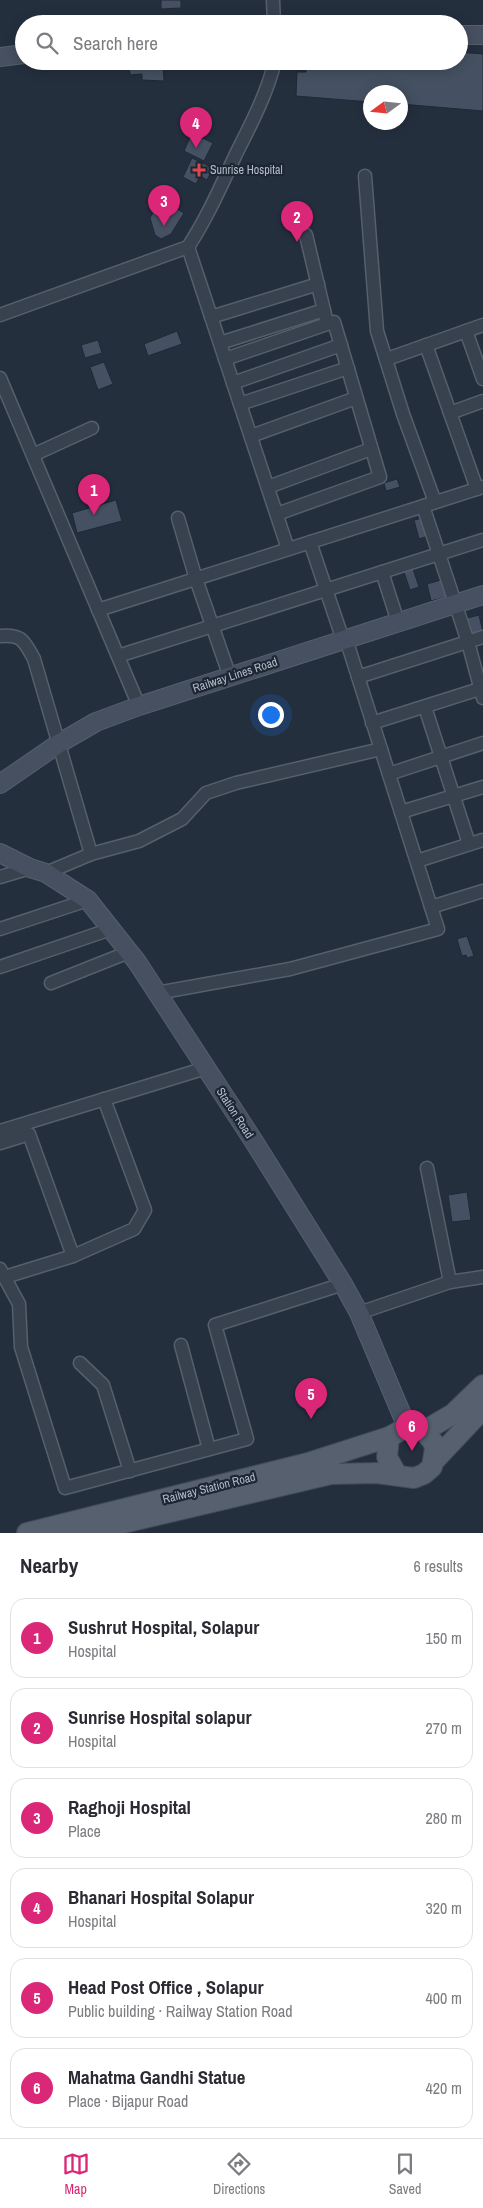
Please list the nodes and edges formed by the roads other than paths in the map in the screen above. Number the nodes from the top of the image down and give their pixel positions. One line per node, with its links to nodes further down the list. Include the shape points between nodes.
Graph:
1 (273, 0): 2 (street)
2 (274, 15)
3 (468, 35): 4 (main road)
4 (483, 35)
5 (15, 55): 6 (main road)
6 (0, 56)
7 (273, 70): 10 (street, via 247,133)
8 (365, 176): 22 (street, via 377,331)
9 (306, 236): 11 (street)
10 (188, 247): 13 (street); 14 (street)
11 (318, 284): 12 (street); 14 (street)
12 (324, 310): 15 (street); 18 (street)
13 (0, 314)
14 (211, 317): 18 (street)
15 (330, 323): 19 (street, via 334,322); 21 (street)
16 (483, 325): 17 (street)
17 (466, 331): 20 (street); 25 (street)
18 (220, 343): 21 (street)
19 (341, 345): 23 (street); 26 (street)
20 (426, 345): 22 (street); 30 (street)
21 (225, 359): 26 (street)
22 (387, 359): 37 (street)
23 (348, 368): 27 (street); 29 (street)
24 (0, 378): 34 (street)
25 (483, 379)
26 (233, 383): 29 (street)
27 (356, 398): 32 (street); 33 (street)
28 (483, 401): 30 (street)
29 (240, 404): 32 (street)
30 (450, 413): 36 (street)
31 (92, 428): 34 (street)
32 (251, 436): 35 (street)
33 (371, 449): 35 (street); 38 (street, via 380,477)
34 (33, 455): 49 (street)
35 (268, 487): 38 (street)
36 (480, 488): 37 (street)
37 (429, 504): 41 (street); 43 (street)
38 (277, 514): 42 (street)
39 (178, 518): 45 (street)
40 (483, 540): 43 (street)
41 (310, 542): 42 (street); 46 (street)
42 (288, 549): 45 (street)
43 (439, 554): 44 (street); 48 (street)
44 (382, 572): 46 (street); 50 (street)
45 (196, 579): 49 (street); 51 (street)
46 (326, 590): 51 (street); 54 (street)
47 (483, 595): 48 (main road, Railway Lines Road)
48 (455, 604): 50 (main road, Railway Lines Road); 55 (street)
49 (98, 610): 56 (street)
50 (398, 622): 54 (main road, Railway Lines Road)
51 (212, 626): 56 (street); 57 (street)
52 (0, 636): 64 (street, via 14,635 24,641 34,659)
53 (483, 637): 55 (street)
54 (344, 640): 57 (main road, Railway Lines Road); 58 (street)
55 (468, 642): 58 (street); 59 (street)
56 (118, 656): 60 (street)
57 (230, 677): 60 (main road, Railway Lines Road)
58 (358, 677): 62 (street)
59 (482, 692): 61 (street)
60 (139, 706): 64 (main road, Railway Lines Road, via 96,722)
61 (425, 706): 62 (street); 66 (street)
62 (372, 723): 65 (street)
63 (483, 743): 66 (street)
64 (58, 744): 68 (main road, Railway Lines Road); 75 (street)
65 (381, 749): 67 (street); 75 (street, via 236,783 206,794 182,819 139,841)
66 (441, 757): 67 (street); 70 (street)
67 (389, 774): 71 (street)
68 (0, 784)
69 (483, 787): 70 (street)
70 (454, 796): 71 (street); 73 (street)
71 (401, 812): 76 (street)
72 (483, 840): 73 (street)
73 (469, 844): 76 (street)
74 (0, 853): 77 (main road, Station Road)
75 (92, 854): 77 (street)
76 (416, 861): 81 (street)
77 (38, 871): 78 (street); 80 (main road, Station Road)
78 (0, 877)
79 (483, 891): 81 (street)
80 (88, 900): 82 (street); 83 (main road, Station Road)
81 (431, 907): 87 (street, via 438,929 290,969)
82 (0, 929)
83 (111, 929): 84 (main road, Station Road); 85 (street)
84 (129, 952): 86 (street); 87 (main road, Station Road)
85 (0, 967)
86 (52, 983)
87 (157, 993): 88 (main road, Station Road)
88 (206, 1068): 89 (street); 97 (main road, Station Road)
89 (104, 1099): 90 (street); 93 (street, via 145,1210 134,1230)
90 (0, 1131)
91 (0, 1142): 93 (street, via 29,1134)
92 (427, 1168): 96 (street)
93 (73, 1256): 94 (street)
94 (2, 1273): 107 (street, via 19,1304 21,1347 65,1488)
95 (483, 1277): 96 (street)
96 (450, 1282): 98 (street)
97 (343, 1284): 98 (main road, Station Road); 105 (street, via 215,1325 248,1439)
98 (359, 1313): 103 (main road, Station Road)
99 (181, 1345): 105 (street)
100 (80, 1363): 107 (street, via 103,1385)
101 (483, 1385): 103 (main road, via 453,1414)
102 (483, 1409): 106 (main road)
103 (416, 1429): 104 (main road); 106 (main road, via 433,1442)
104 (389, 1436): 108 (main road, via 387,1457); 109 (main road, Railway Station Road, via 308,1463)
105 (210, 1449): 107 (street)
106 (434, 1460): 108 (main road, via 432,1467 420,1476 408,1478)
107 (130, 1470)
108 (397, 1475): 110 (main road, Railway Station Road, via 331,1474)
109 (27, 1533)
110 (82, 1533)

